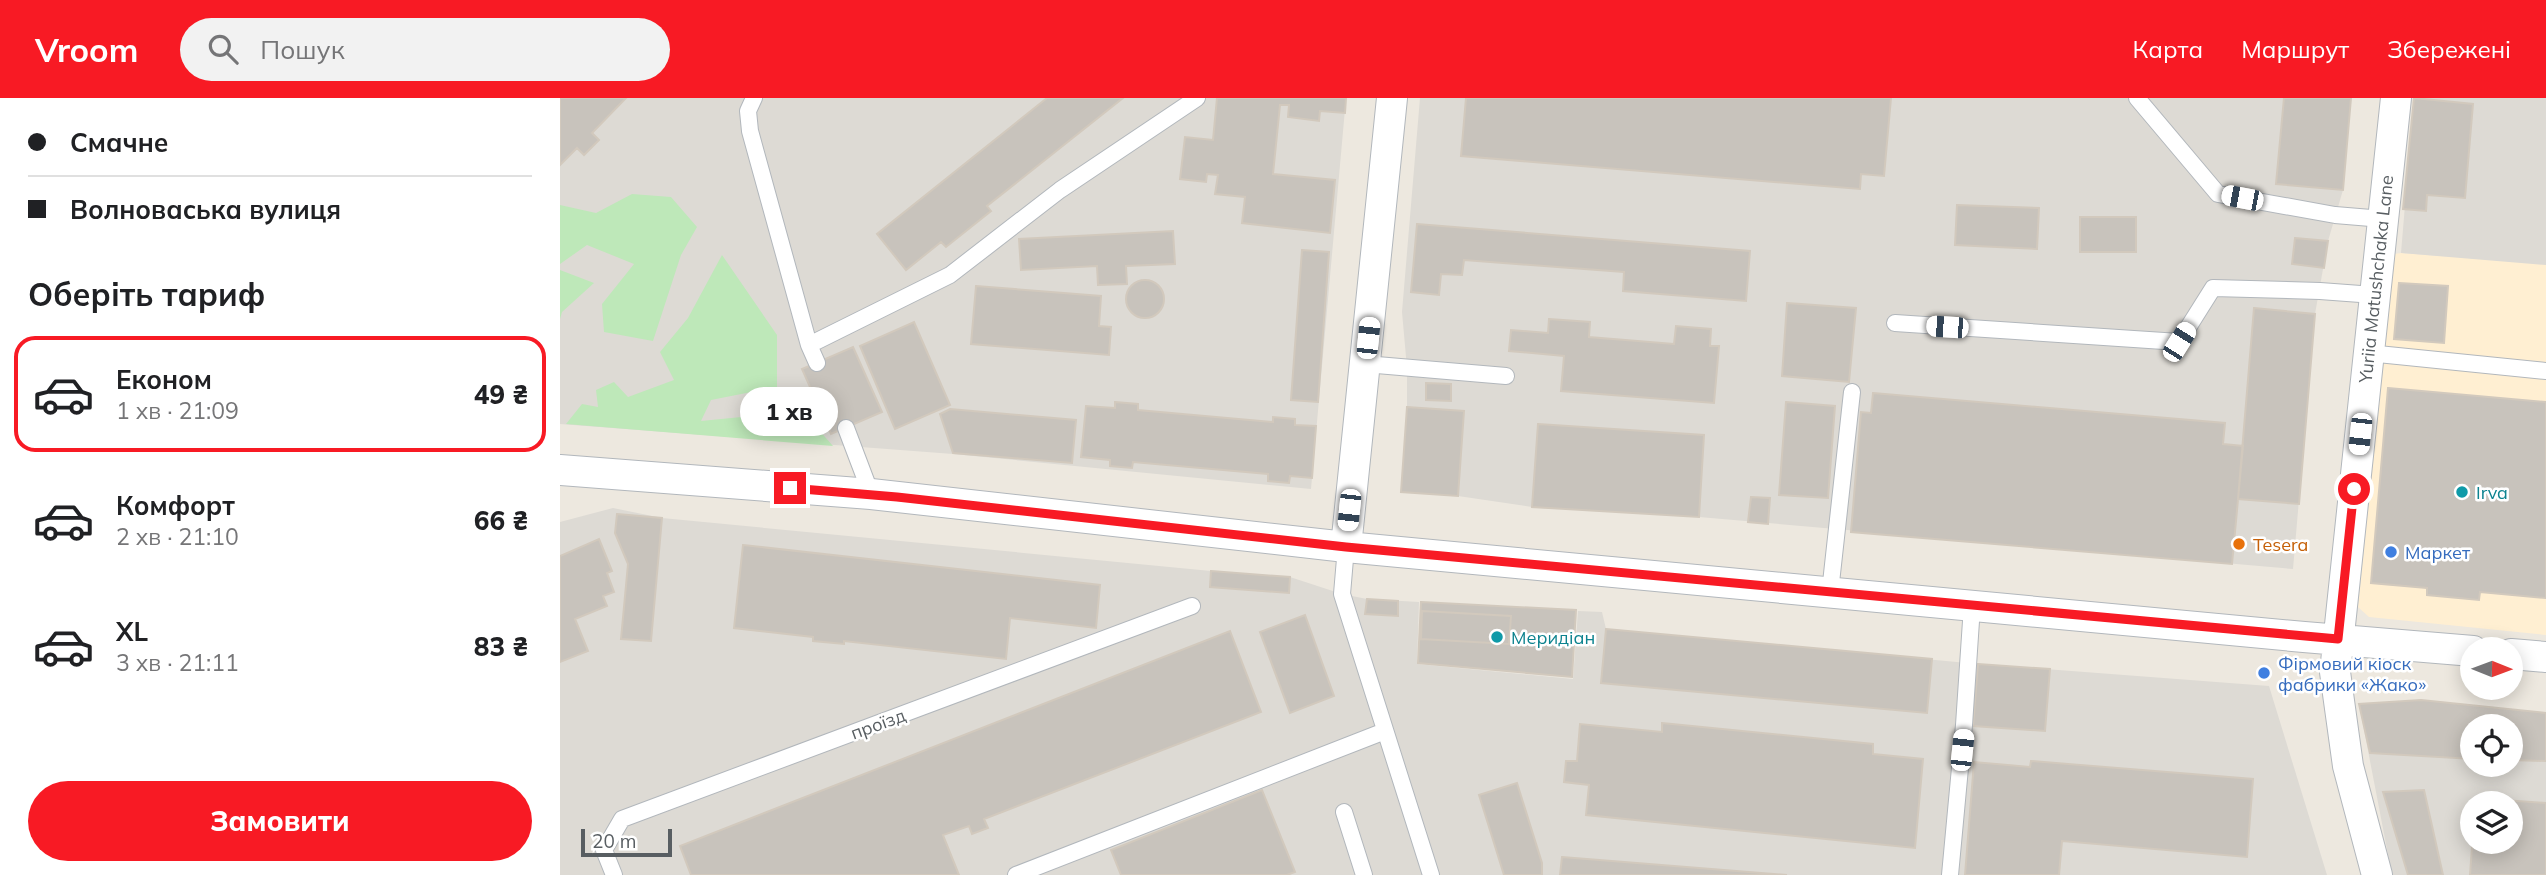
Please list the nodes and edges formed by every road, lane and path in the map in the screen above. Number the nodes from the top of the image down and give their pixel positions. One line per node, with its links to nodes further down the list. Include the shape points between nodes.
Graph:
1 (754, 98): 9 (lane, via 748,111 750,131)
2 (1197, 98): 9 (lane, via 1060,190 950,275)
3 (1392, 98): 12 (street)
4 (2137, 98): 6 (lane, via 2218,194)
5 (2396, 98): 6 (street, Yuriia Matushchaka Lane)
6 (2383, 219): 7 (street, Yuriia Matushchaka Lane)
7 (2374, 295): 8 (lane, via 2213,288 2179,342); 10 (street, Yuriia Matushchaka Lane)
8 (1895, 323)
9 (809, 345): 11 (lane)
10 (2368, 352): 13 (lane); 23 (street, Yuriia Matushchaka Lane)
11 (817, 363)
12 (1365, 364): 14 (lane); 19 (street)
13 (2546, 370)
14 (1506, 376)
15 (1852, 392): 20 (lane)
16 (846, 428): 18 (lane)
17 (560, 470): 18 (street)
18 (871, 494): 19 (street)
19 (1346, 547): 20 (street); 27 (lane, via 1342,594)
20 (1830, 592): 22 (street)
21 (1192, 606): 29 (lane, проїзд, via 622,819 604,850)
22 (1972, 606): 23 (street); 33 (lane)
23 (2338, 639): 24 (street); 34 (street, Yuriia Matushchaka Lane, via 2335,672 2348,766)
24 (2460, 650)
25 (2524, 655): 26 (street)
26 (2546, 657)
27 (1385, 731): 30 (lane); 32 (lane)
28 (1344, 811): 31 (lane)
29 (614, 875)
30 (1016, 875)
31 (1364, 875)
32 (1431, 875)
33 (1950, 875)
34 (2377, 875)

